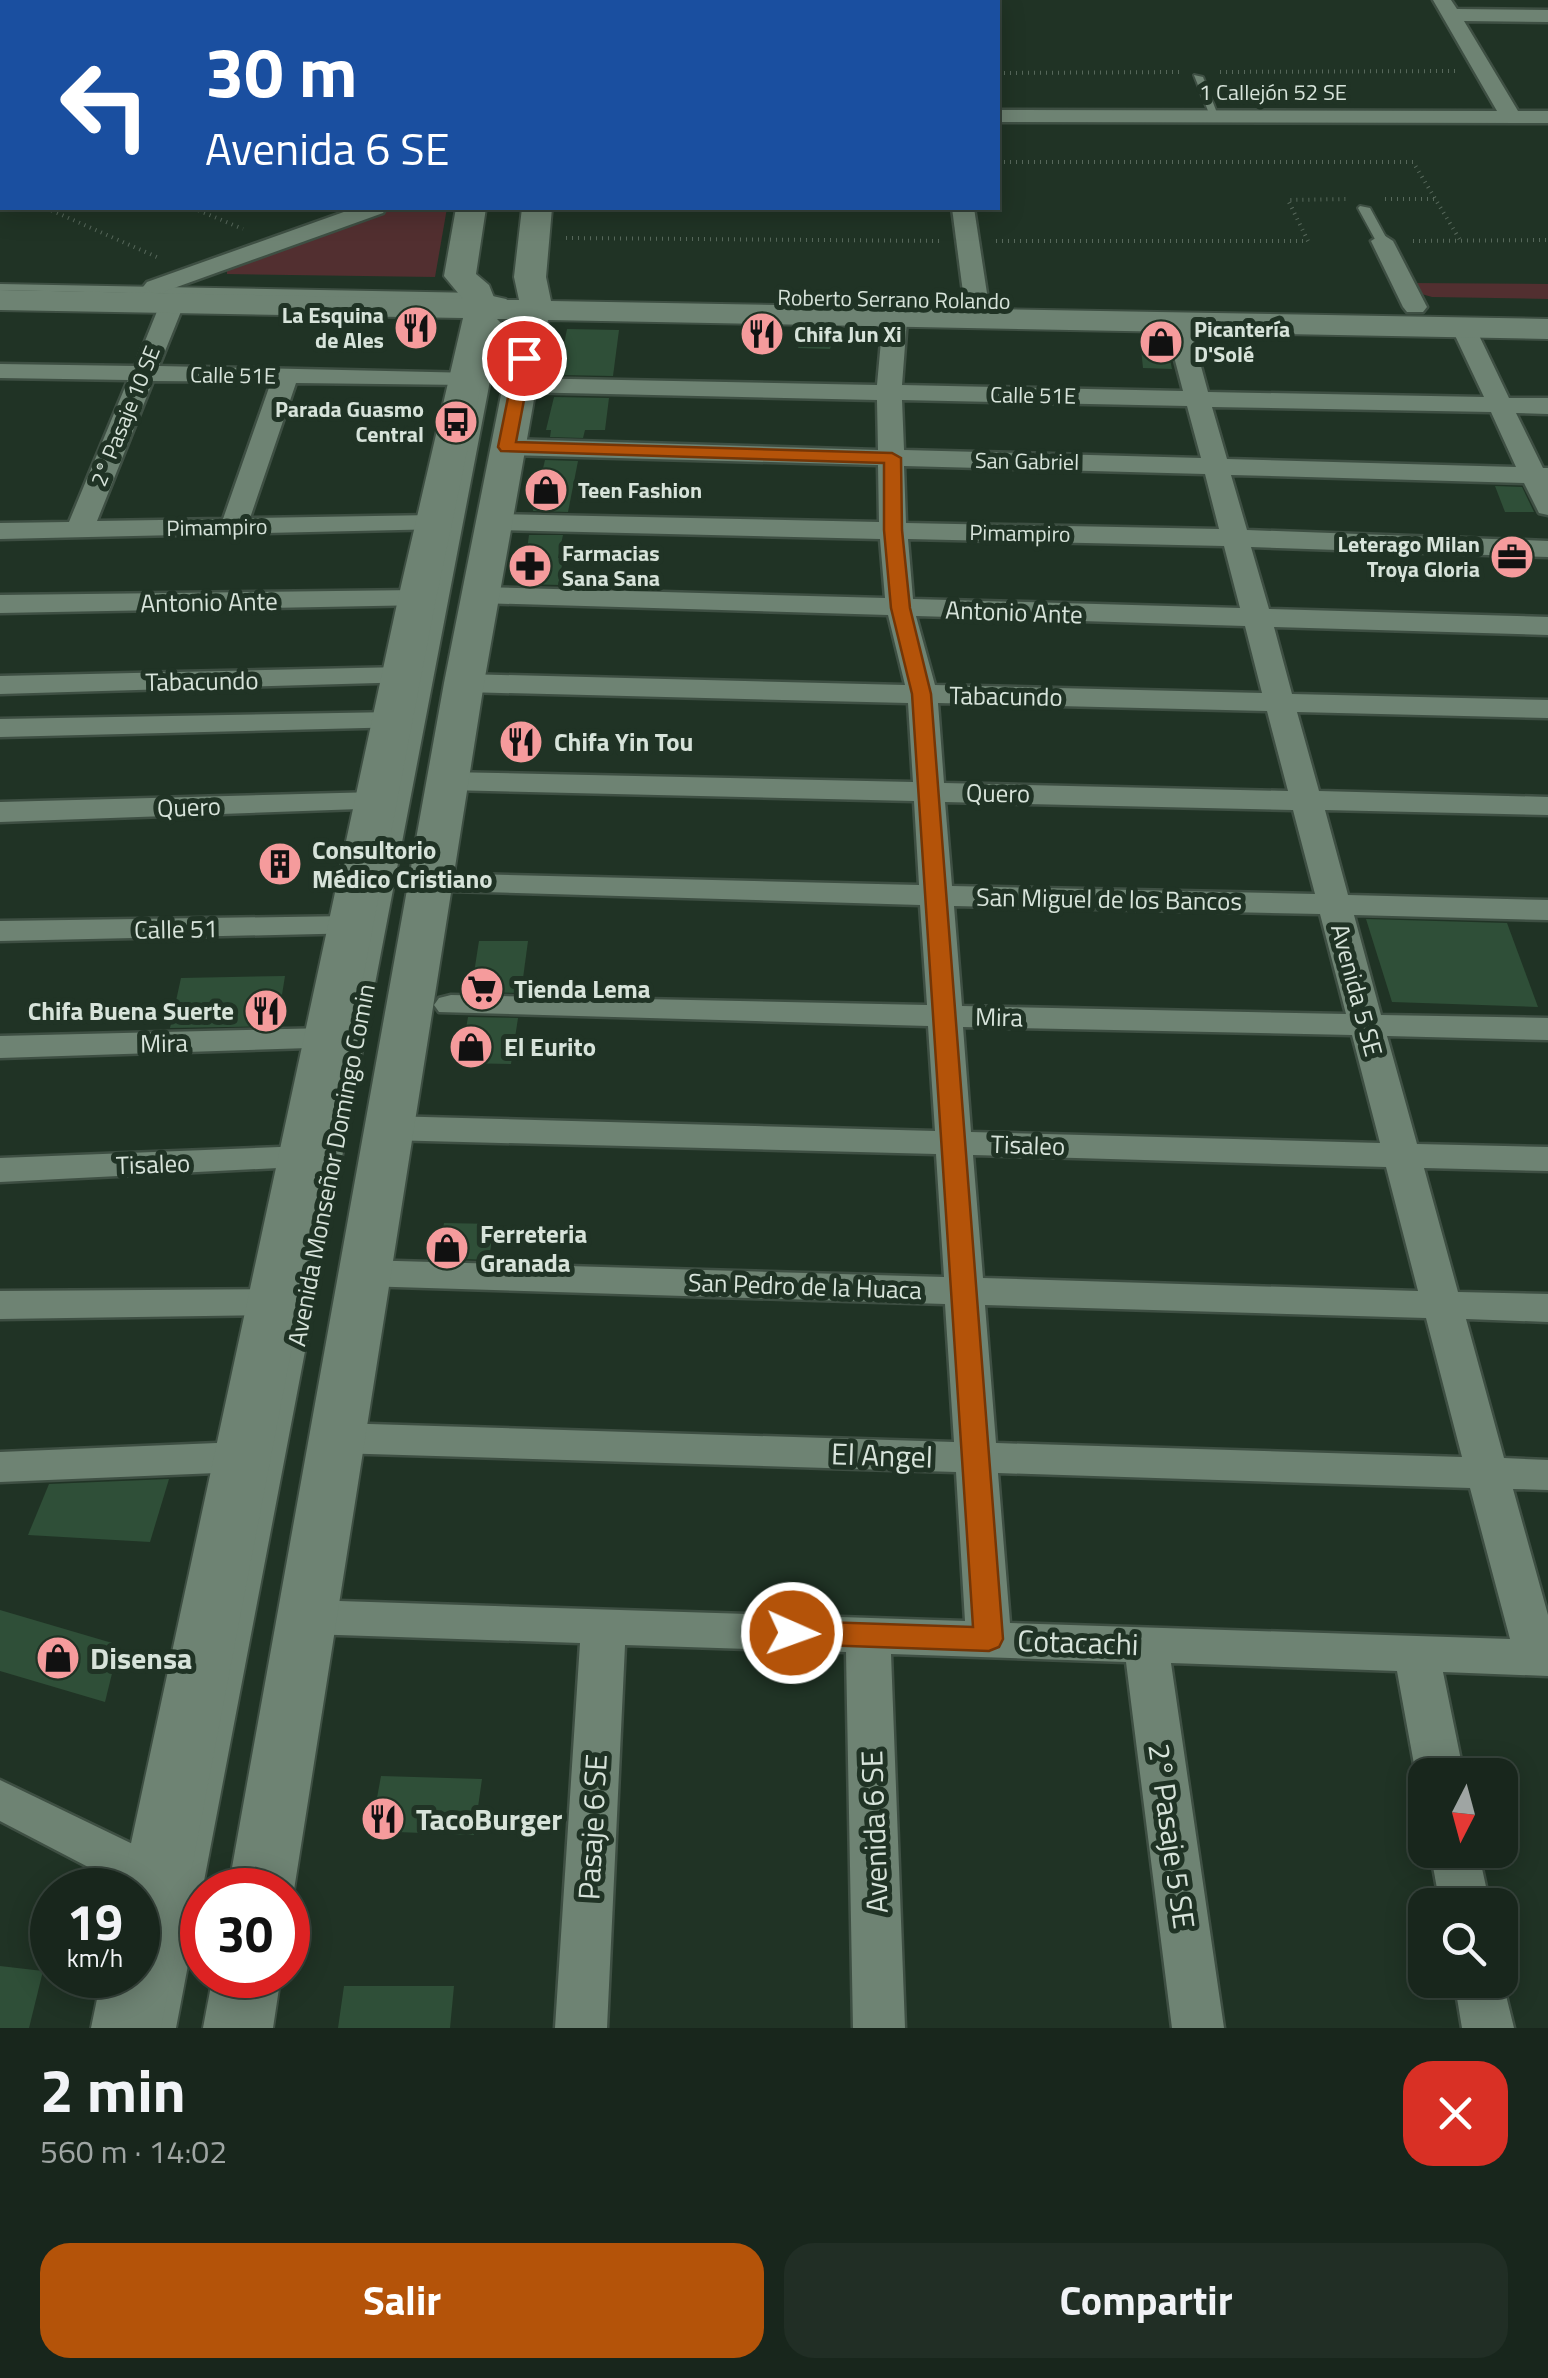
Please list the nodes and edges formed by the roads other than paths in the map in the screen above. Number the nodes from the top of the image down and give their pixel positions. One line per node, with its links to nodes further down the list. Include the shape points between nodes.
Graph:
1 (1446, 8): 2 (street); 6 (street)
2 (1548, 16)
3 (1195, 74): 5 (lane)
4 (1000, 116): 5 (street, 1 Callejón 52 SE)
5 (1214, 116): 6 (street, 1 Callejón 52 SE)
6 (1511, 117): 7 (street, 1 Callejón 52 SE)
7 (1548, 118)
8 (1362, 203): 15 (lane)
9 (369, 210): 17 (street, via 194,273)
10 (472, 210): 18 (main road, via 460,276)
11 (500, 210): 18 (main road, via 490,276)
12 (537, 210): 20 (main road)
13 (963, 210): 19 (street)
14 (560, 223): 20 (main road, via 556,276)
15 (1382, 241): 21 (street)
16 (0, 291): 17 (main road, Roberto Serrano Rolando); 18 (lane, Roberto Serrano Rolando, via 458,305)
17 (163, 296): 18 (main road, Roberto Serrano Rolando); 28 (street, 2° Pasaje 10 SE)
18 (479, 300): 20 (main road, Roberto Serrano Rolando); 30 (main road, Avenida Monseñor Domingo Comin); 115 (lane, Avenida Monseñor Domingo Comin, via 495,323)
19 (976, 300): 20 (main road, Roberto Serrano Rolando); 21 (main road, Roberto Serrano Rolando)
20 (528, 305): 23 (main road, Roberto Serrano Rolando); 31 (main road, Avenida Monseñor Domingo Comin); 86 (lane, Avenida Monseñor Domingo Comin)
21 (1415, 307): 22 (main road, Roberto Serrano Rolando)
22 (1548, 310)
23 (896, 318): 24 (main road, Roberto Serrano Rolando); 32 (street)
24 (1177, 322): 25 (main road, Roberto Serrano Rolando); 33 (street, Avenida 5 SE)
25 (1463, 327): 26 (main road, Roberto Serrano Rolando); 34 (street)
26 (1548, 329)
27 (0, 371): 28 (street, Calle 51E)
28 (142, 373): 29 (street, Calle 51E); 44 (street, 2° Pasaje 10 SE)
29 (286, 375): 30 (street, Calle 51E); 43 (street)
30 (466, 378): 42 (main road, Avenida Monseñor Domingo Comin)
31 (519, 385): 32 (street, Calle 51E); 36 (main road, Avenida Monseñor Domingo Comin)
32 (888, 392): 33 (street, Calle 51E); 37 (street)
33 (1198, 398): 34 (street, Calle 51E); 38 (street, Avenida 5 SE)
34 (1500, 405): 35 (street, Calle 51E); 39 (street)
35 (1548, 406)
36 (506, 447): 37 (street, San Gabriel); 41 (main road, Avenida Monseñor Domingo Comin)
37 (892, 458): 38 (street, San Gabriel); 45 (street)
38 (1216, 466): 39 (street, San Gabriel); 47 (street, Avenida 5 SE)
39 (1541, 476): 40 (street)
40 (1548, 507)
41 (492, 522): 45 (street, Pimampiro); 49 (main road, Avenida Monseñor Domingo Comin)
42 (434, 523): 43 (street, Pimampiro); 50 (main road, Avenida Monseñor Domingo Comin)
43 (234, 526): 44 (street, Pimampiro)
44 (80, 530): 46 (street, Pimampiro)
45 (893, 530): 47 (street, Pimampiro); 52 (street)
46 (0, 531)
47 (1235, 538): 48 (street, Pimampiro); 53 (street, Avenida 5 SE)
48 (1548, 549)
49 (479, 595): 52 (street, Antonio Ante); 55 (main road, Avenida Monseñor Domingo Comin)
50 (418, 599): 51 (street, Antonio Ante); 58 (main road, Avenida Monseñor Domingo Comin)
51 (0, 604)
52 (900, 608): 53 (street, Antonio Ante); 57 (street)
53 (1257, 618): 54 (street, Antonio Ante); 59 (street, Avenida 5 SE)
54 (1548, 626)
55 (464, 683): 57 (street, Tabacundo); 62 (main road, Avenida Monseñor Domingo Comin)
56 (0, 686): 58 (street, Tabacundo)
57 (922, 694): 59 (street, Tabacundo); 63 (street)
58 (399, 698): 61 (street, Tabacundo); 65 (main road, Avenida Monseñor Domingo Comin)
59 (1280, 703): 60 (street, Tabacundo); 64 (street, Avenida 5 SE)
60 (1548, 709)
61 (0, 728)
62 (448, 781): 63 (street, Quero); 68 (main road, Avenida Monseñor Domingo Comin)
63 (929, 792): 64 (street, Quero); 69 (street)
64 (1306, 800): 66 (street, Quero); 70 (street, Avenida 5 SE)
65 (378, 802): 67 (street, Quero); 72 (main road, Avenida Monseñor Domingo Comin)
66 (1548, 806)
67 (0, 812)
68 (430, 883): 69 (street, San Miguel de los Bancos); 80 (main road, Avenida Monseñor Domingo Comin)
69 (936, 894): 70 (street, San Miguel de los Bancos); 75 (street)
70 (1334, 904): 71 (street, San Miguel de los Bancos); 76 (street, Avenida 5 SE)
71 (1548, 910)
72 (351, 926): 73 (street, Calle 51); 78 (main road, Avenida Monseñor Domingo Comin)
73 (0, 931)
74 (450, 1005): 75 (street, Mira)
75 (945, 1016): 76 (street, Mira); 81 (street)
76 (1367, 1025): 77 (street, Mira); 82 (street, Avenida 5 SE)
77 (1548, 1030)
78 (328, 1039): 79 (street, Mira); 83 (main road, Avenida Monseñor Domingo Comin)
79 (0, 1047)
80 (387, 1128): 81 (street, Tisaleo); 87 (main road, Avenida Monseñor Domingo Comin)
81 (954, 1142): 82 (street, Tisaleo); 88 (street)
82 (1402, 1155): 84 (street, Tisaleo); 91 (street, Avenida 5 SE)
83 (305, 1158): 85 (street, Tisaleo); 89 (main road, Avenida Monseñor Domingo Comin)
84 (1548, 1159)
85 (0, 1170)
86 (359, 1188)
87 (349, 1275): 88 (street, San Pedro de la Huaca); 93 (main road, Avenida Monseñor Domingo Comin)
88 (964, 1290): 91 (street, San Pedro de la Huaca); 95 (street)
89 (276, 1302): 90 (street); 94 (main road, Avenida Monseñor Domingo Comin)
90 (0, 1305)
91 (1442, 1305): 92 (street, San Pedro de la Huaca); 97 (street, Avenida 5 SE)
92 (1548, 1308)
93 (336, 1438): 95 (street, El Angel); 99 (main road, Avenida Monseñor Domingo Comin)
94 (241, 1457): 96 (street); 109 (main road, Avenida Monseñor Domingo Comin)
95 (976, 1458): 97 (street, El Angel); 102 (street)
96 (0, 1467)
97 (1488, 1473): 98 (street, El Angel); 105 (street, Avenida 5 SE)
98 (1548, 1475)
99 (308, 1616): 100 (street, Cotacachi); 110 (main road, Avenida Monseñor Domingo Comin)
100 (603, 1626): 101 (street, Cotacachi); 117 (street, Pasaje 6 SE)
101 (868, 1636): 102 (street, Cotacachi); 118 (street, Avenida 6 SE)
102 (989, 1639): 103 (street, Cotacachi)
103 (1146, 1644): 104 (street, Cotacachi); 119 (street, 2° Pasaje 5 SE)
104 (1417, 1654): 105 (street, Cotacachi); 106 (street)
105 (1543, 1658)
106 (1437, 1758)
107 (0, 1799): 108 (street)
108 (136, 1868)
109 (158, 1868)
110 (265, 1868)
111 (132, 1998): 114 (main road, Avenida Monseñor Domingo Comin)
112 (243, 1998): 116 (main road)
113 (1482, 1998): 120 (street)
114 (126, 2028)
115 (162, 2028)
116 (238, 2028)
117 (580, 2028)
118 (879, 2028)
119 (1198, 2028)
120 (1488, 2028)

